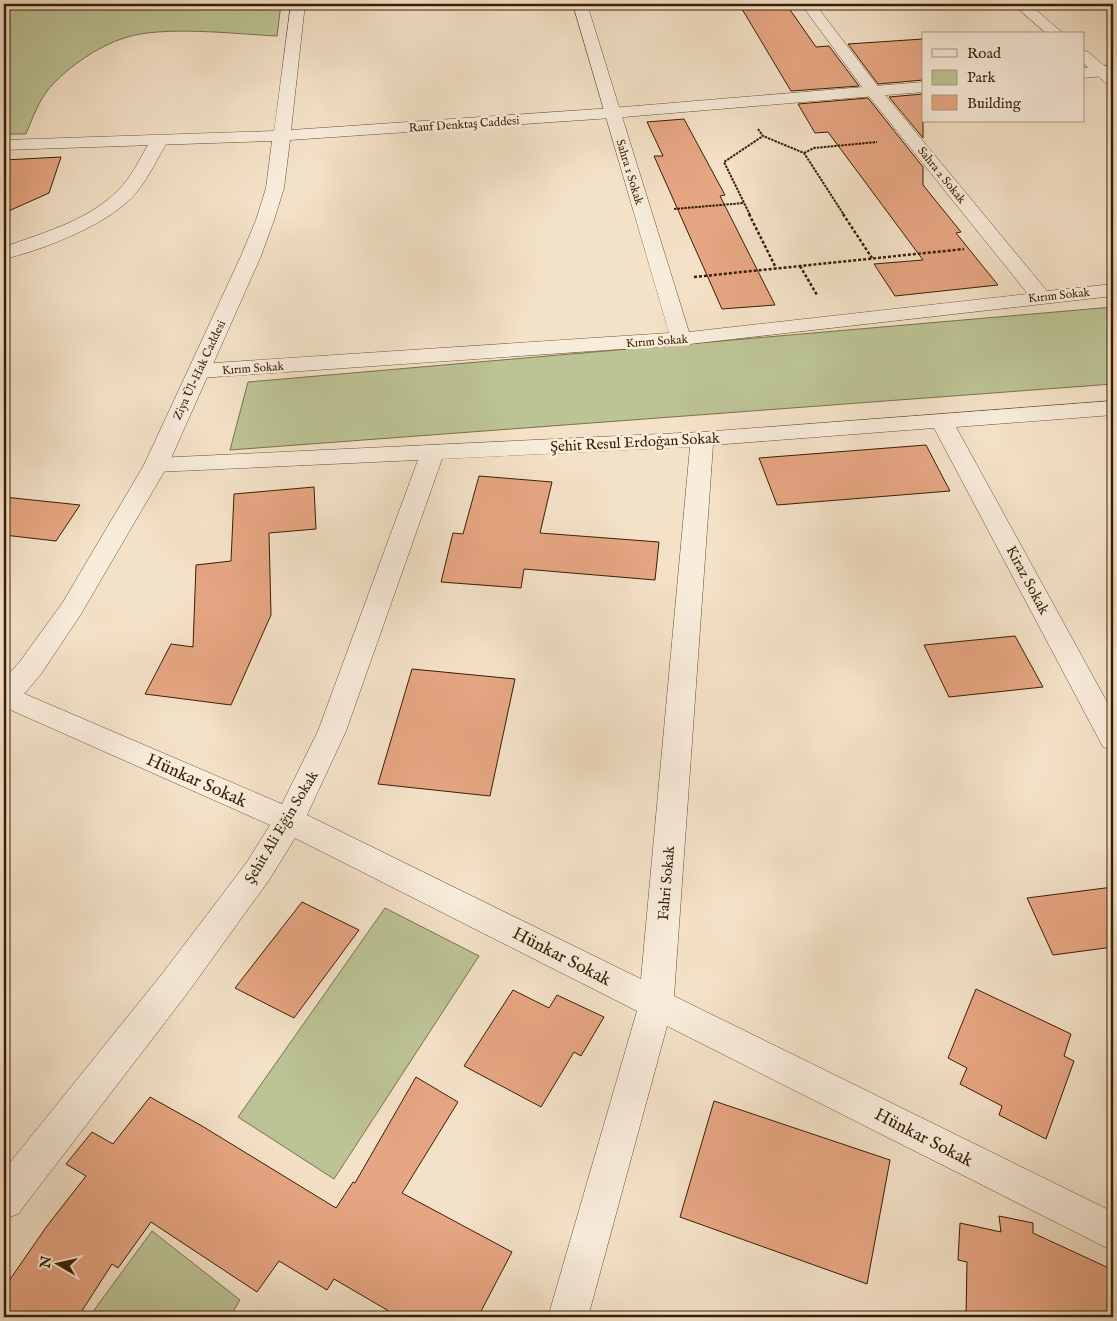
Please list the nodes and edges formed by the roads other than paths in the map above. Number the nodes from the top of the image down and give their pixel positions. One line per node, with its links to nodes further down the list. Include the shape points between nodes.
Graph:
1 (298, 4): 12 (street, Ziya Ül-Hak Caddesi)
2 (580, 4): 11 (street, Sahra 1 Sokak)
3 (808, 4): 10 (street, Sahra 2 Sokak)
4 (1020, 4): 5 (street)
5 (1055, 32)
6 (1084, 57): 8 (street)
7 (1084, 73): 8 (street)
8 (1110, 74)
9 (922, 87): 10 (street, Rauf Denktaş Caddesi)
10 (874, 92): 11 (street, Rauf Denktaş Caddesi); 17 (street, Sahra 2 Sokak)
11 (612, 113): 12 (street, Rauf Denktaş Caddesi); 18 (street, Sahra 1 Sokak)
12 (280, 136): 13 (street, Rauf Denktaş Caddesi); 19 (street, Ziya Ül-Hak Caddesi, via 275,188 266,220)
13 (159, 141): 14 (street, Rauf Denktaş Caddesi); 15 (street, via 136,181 109,208 60,233)
14 (4, 145)
15 (4, 253)
16 (1113, 290): 17 (street, Kırım Sokak)
17 (1041, 297): 18 (street, Kırım Sokak)
18 (682, 339): 19 (street, Kırım Sokak)
19 (199, 371): 24 (street, Ziya Ül-Hak Caddesi)
20 (1113, 408): 21 (street, Şehit Resul Erdoğan Sokak)
21 (942, 422): 22 (street, Şehit Resul Erdoğan Sokak); 26 (street, Kiraz Sokak)
22 (702, 439): 23 (street, Şehit Resul Erdoğan Sokak); 28 (street, Fahri Sokak)
23 (433, 451): 24 (street, Şehit Resul Erdoğan Sokak); 27 (street, Şehit Ali Eğin Sokak, via 332,731)
24 (156, 465): 25 (street, Ziya Ül-Hak Caddesi, via 72,608 31,667)
25 (5, 696): 27 (street, Hünkar Sokak)
26 (1113, 739)
27 (288, 820): 28 (street, Hünkar Sokak); 29 (street, Şehit Ali Eğin Sokak, via 261,866 167,996)
28 (656, 1003): 30 (street, Hünkar Sokak); 31 (street, Fahri Sokak)
29 (4, 1200)
30 (1113, 1232)
31 (568, 1317)

